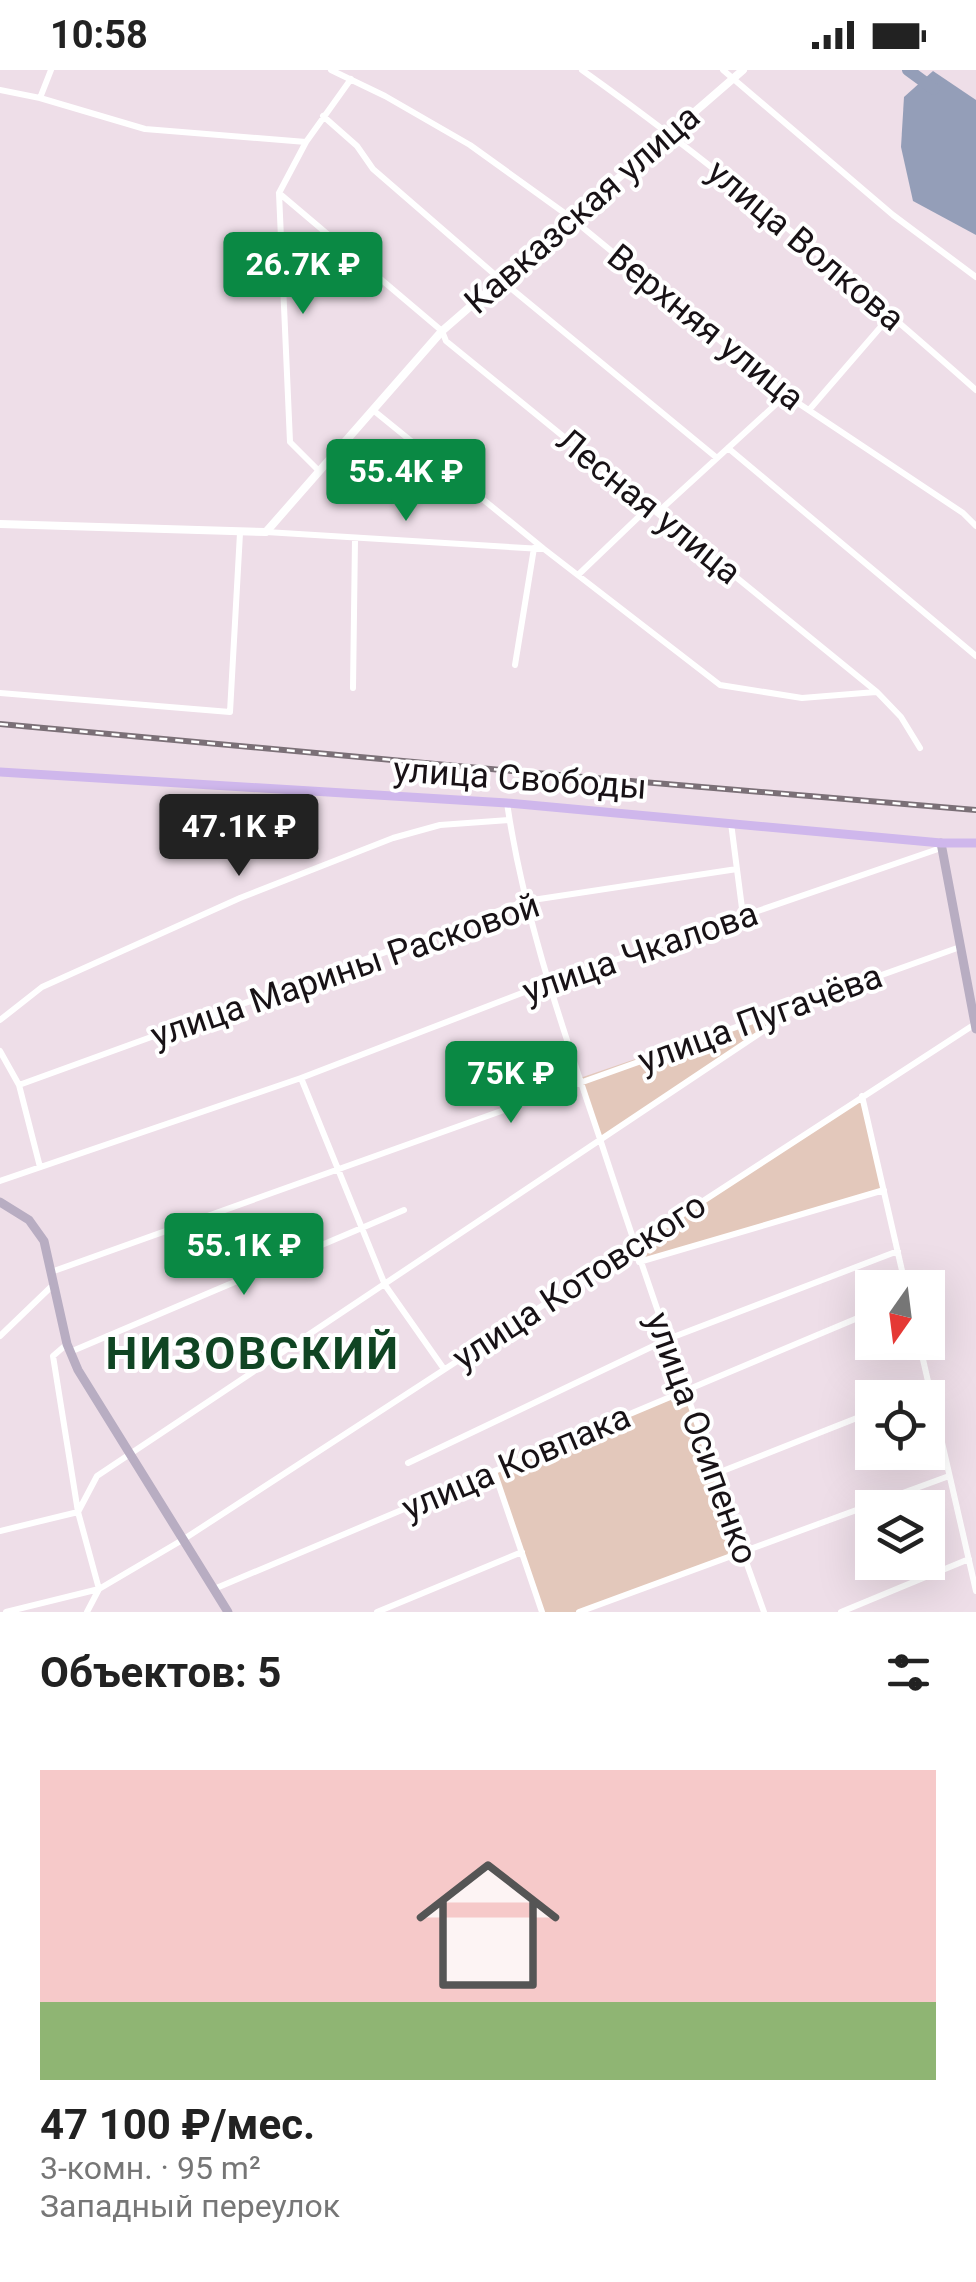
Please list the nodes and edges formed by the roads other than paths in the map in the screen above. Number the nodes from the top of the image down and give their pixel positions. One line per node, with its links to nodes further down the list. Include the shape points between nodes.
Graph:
1 (51, 70): 9 (street)
2 (330, 70): 7 (street, Верхняя улица)
3 (582, 70): 11 (street, улица Волкова)
4 (723, 70): 6 (street)
5 (743, 70): 6 (street, Кавказская улица)
6 (734, 78): 11 (street, Кавказская улица); 15 (street)
7 (350, 79): 10 (street); 14 (street, Верхняя улица, via 470,145)
8 (0, 90): 9 (street)
9 (40, 98): 12 (street, via 145,129)
10 (322, 116): 12 (street); 16 (street)
11 (670, 132): 14 (street, Кавказская улица); 17 (street, улица Волкова)
12 (306, 142): 13 (street)
13 (278, 193): 18 (street, Лесная улица); 25 (street, via 290,442)
14 (570, 218): 16 (street, Кавказская улица); 20 (street, Верхняя улица)
15 (976, 277)
16 (500, 280): 18 (street, Кавказская улица); 24 (street)
17 (891, 315): 19 (street, улица Волкова); 22 (street)
18 (442, 331): 21 (street, Кавказская улица); 26 (street, Лесная улица, via 446,341)
19 (976, 390)
20 (786, 395): 22 (street, Верхняя улица); 23 (street)
21 (373, 410): 25 (street, Кавказская улица); 33 (street)
22 (810, 410): 29 (street, Верхняя улица)
23 (728, 448): 24 (street); 35 (street)
24 (717, 458): 27 (street)
25 (319, 470): 30 (street, Кавказская улица)
26 (650, 507): 27 (street, Лесная улица); 34 (street)
27 (658, 513): 38 (street, Лесная улица)
28 (0, 524): 31 (street)
29 (976, 526)
30 (266, 532): 31 (street); 32 (street)
31 (240, 533): 39 (street, via 230,712)
32 (354, 539): 33 (street); 37 (street)
33 (534, 545): 34 (street); 36 (street)
34 (578, 575): 38 (street, via 720,685 802,698)
35 (976, 656)
36 (515, 665)
37 (353, 688)
38 (877, 692): 40 (street, Лесная улица)
39 (0, 694)
40 (920, 748)
41 (0, 772): 42 (main road, улица Свободы)
42 (507, 803): 43 (street, улица Осипенко); 44 (main road, улица Свободы)
43 (509, 820): 48 (street, улица Осипенко); 53 (street, via 440,825 393,838 240,898 42,987)
44 (731, 822): 46 (main road, улица Свободы); 47 (street)
45 (976, 843): 46 (main road, улица Свободы)
46 (942, 846): 49 (street, улица Чкалова); 50 (main road)
47 (737, 869): 48 (street, улица Марины Расковой); 49 (street)
48 (526, 901): 51 (street, улица Осипенко); 58 (street, улица Марины Расковой)
49 (743, 916): 51 (street, улица Чкалова)
50 (960, 946): 52 (street, улица Пугачёва); 54 (main road)
51 (548, 983): 56 (street, улица Чкалова); 57 (street, улица Осипенко)
52 (811, 999): 57 (street, улица Пугачёва); 60 (street)
53 (0, 1020)
54 (976, 1026): 59 (street, улица Котовского)
55 (0, 1050): 58 (street)
56 (301, 1078): 61 (street, улица Чкалова); 62 (street)
57 (580, 1082): 60 (street, улица Осипенко); 62 (street, улица Пугачёва)
58 (19, 1085): 61 (street)
59 (862, 1096): 64 (street); 68 (street, улица Котовского)
60 (600, 1141): 68 (street, улица Осипенко); 74 (street)
61 (40, 1167): 63 (street, улица Чкалова)
62 (337, 1169): 67 (street); 72 (street, улица Пугачёва)
63 (0, 1182)
64 (884, 1190): 69 (street); 70 (street, улица Котовского)
65 (2, 1208): 72 (main road, via 29,1220 44,1241)
66 (404, 1210): 67 (street)
67 (362, 1228): 74 (street); 78 (street)
68 (634, 1245): 70 (street, улица Осипенко); 79 (street, улица Котовского)
69 (898, 1251): 71 (street); 77 (street)
70 (639, 1262): 77 (street, улица Осипенко)
71 (902, 1270)
72 (51, 1272): 73 (main road)
73 (53, 1285): 76 (street); 78 (main road)
74 (385, 1285): 79 (street); 83 (street)
75 (855, 1319): 80 (street, улица Ковпака)
76 (0, 1336)
77 (668, 1339): 80 (street, улица Осипенко); 84 (street)
78 (69, 1348): 83 (main road); 88 (street, via 54,1356)
79 (444, 1369): 90 (street, улица Котовского)
80 (686, 1390): 85 (street, улица Ковпака); 86 (street, улица Осипенко)
81 (855, 1419): 86 (street)
82 (945, 1454): 87 (street)
83 (132, 1456): 88 (street, via 97,1476); 90 (main road)
84 (408, 1462)
85 (494, 1471): 91 (street); 95 (street, улица Ковпака)
86 (716, 1474): 92 (street, улица Осипенко)
87 (950, 1476): 92 (street); 93 (street)
88 (78, 1512): 89 (street); 94 (street)
89 (0, 1531)
90 (184, 1540): 94 (street, улица Котовского); 95 (main road)
91 (522, 1552): 100 (street); 101 (street)
92 (743, 1552): 102 (street); 103 (street, улица Осипенко)
93 (969, 1560): 96 (street); 104 (street)
94 (99, 1589): 97 (street, улица Котовского); 98 (street)
95 (214, 1589): 99 (main road)
96 (976, 1592)
97 (6, 1612)
98 (87, 1612)
99 (228, 1612)
100 (377, 1612)
101 (542, 1612)
102 (578, 1612)
103 (764, 1612)
104 (841, 1612)

